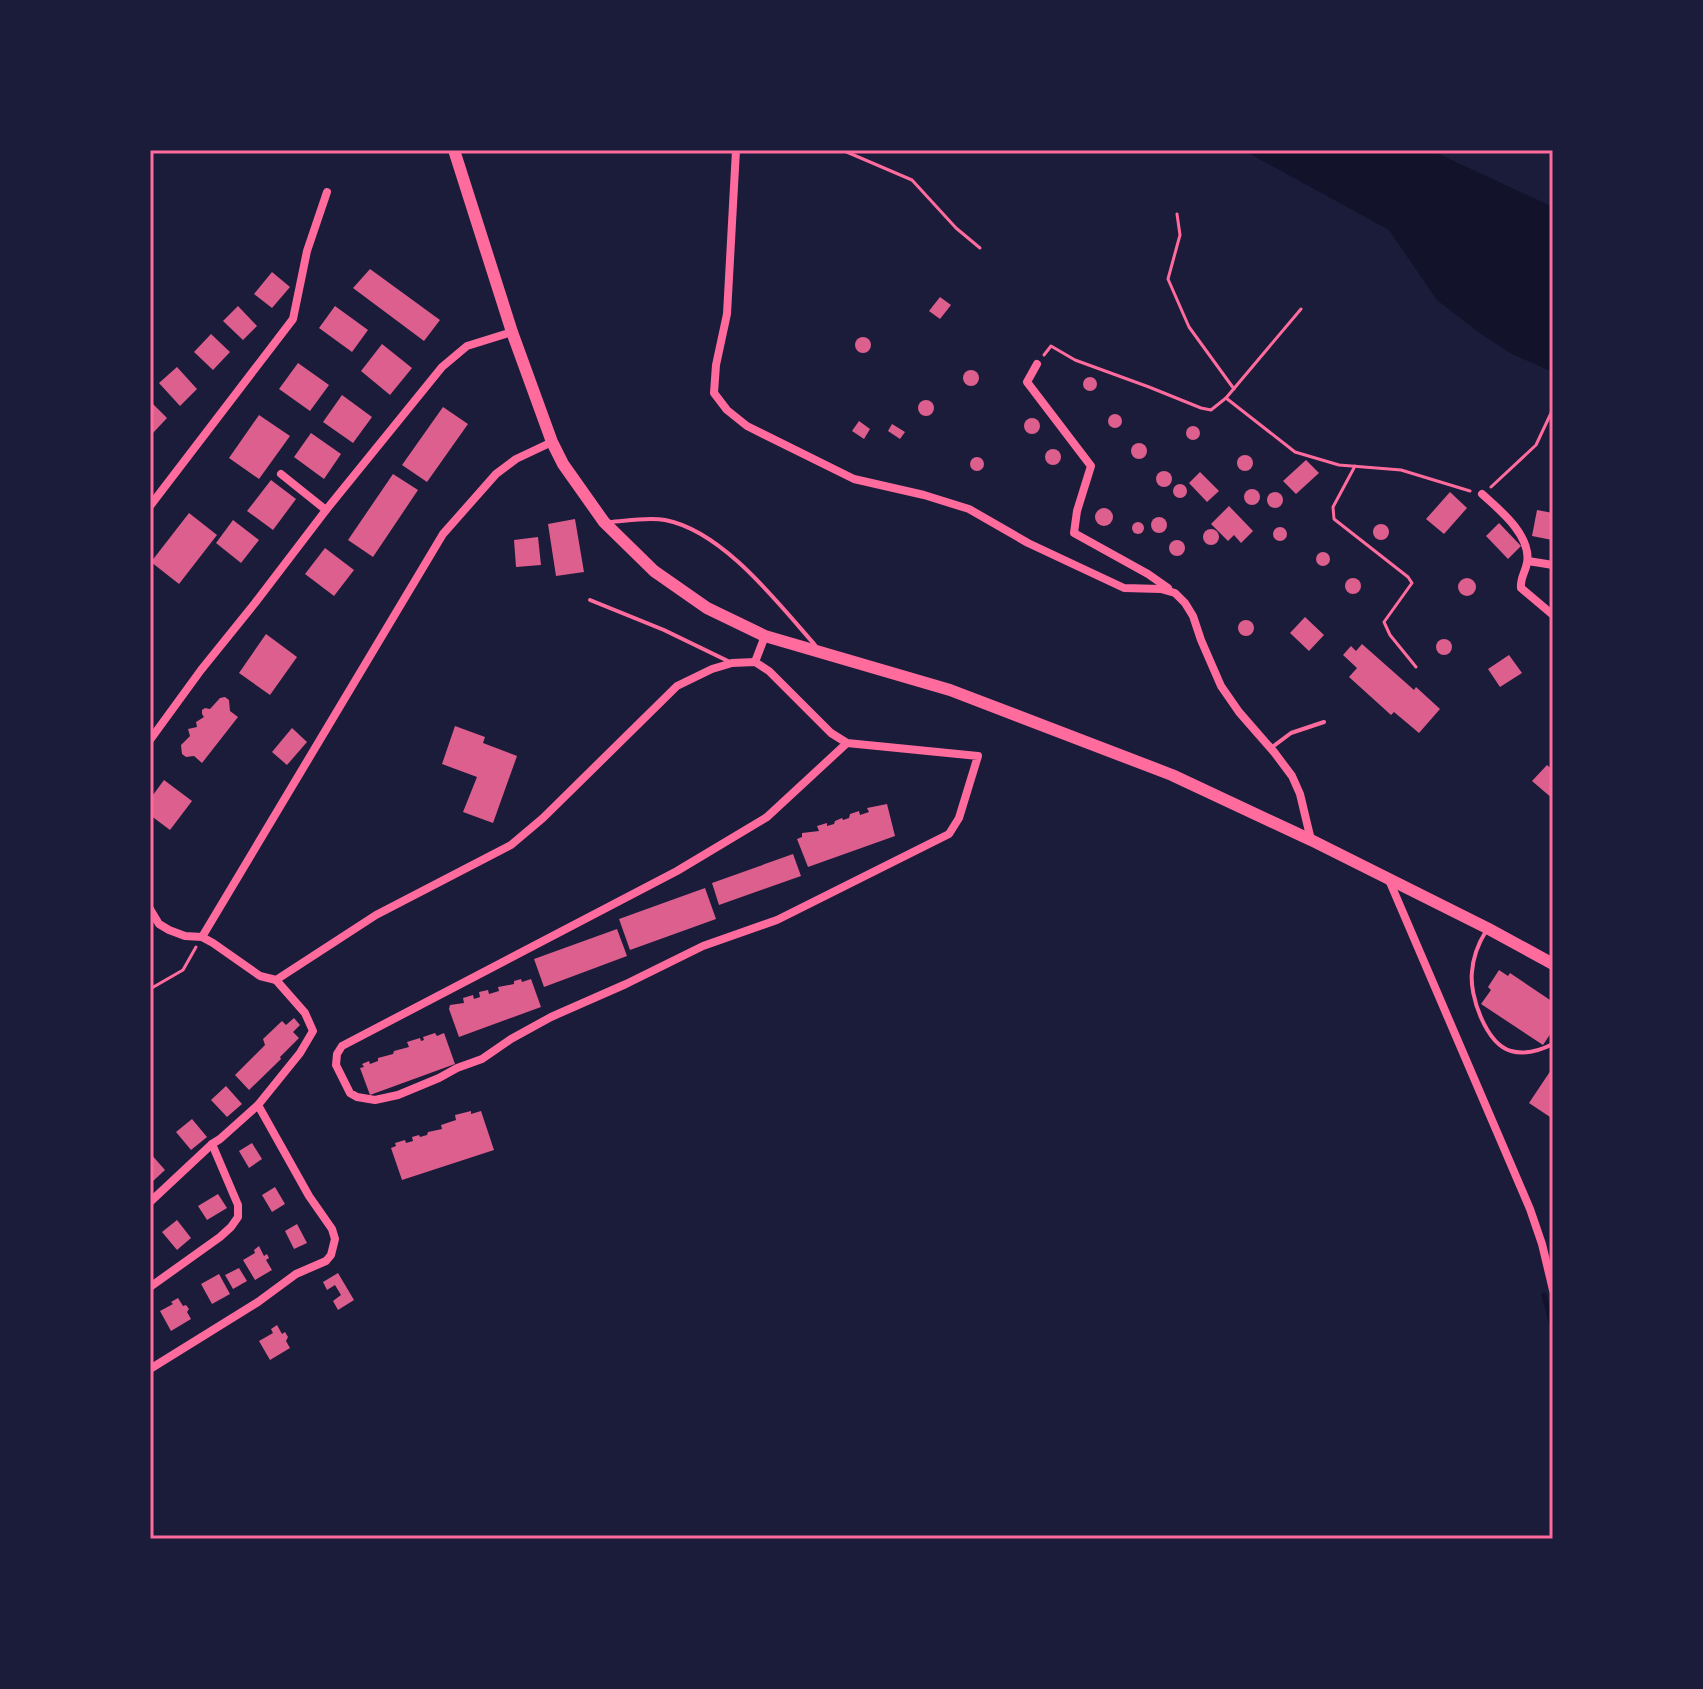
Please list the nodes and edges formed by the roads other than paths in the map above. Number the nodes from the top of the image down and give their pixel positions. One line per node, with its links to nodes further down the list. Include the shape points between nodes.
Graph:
1 (454, 150): 4 (main road)
2 (736, 150): 14 (street, via 727,314 714,393 727,410 747,426 854,479 969,509 1124,588)
3 (327, 192): 9 (street, via 307,251 293,319)
4 (512, 332): 6 (main road); 10 (street, via 467,346 442,367)
5 (1037, 364): 14 (street, via 1027,382 1091,466 1074,533)
6 (552, 442): 11 (main road); 29 (street, via 496,474 443,534)
7 (281, 474): 10 (street)
8 (1482, 494): 12 (street, via 1517,529)
9 (150, 506)
10 (326, 510): 22 (street)
11 (604, 522): 17 (main road, via 654,571 707,608); 18 (lane, via 662,520 706,538 745,569)
12 (1528, 561): 13 (street); 16 (street, via 1521,588)
13 (1553, 565)
14 (1175, 593): 24 (street, via 1193,616 1221,686)
15 (590, 600): 20 (lane)
16 (1553, 615)
17 (765, 636): 18 (main road); 19 (street)
18 (822, 653): 25 (main road, via 950,690 1172,775)
19 (755, 662): 20 (street); 23 (street)
20 (732, 663): 31 (street, via 677,686 511,845 376,915)
21 (1324, 722): 24 (lane, via 1291,733)
22 (150, 740)
23 (847, 743): 23 (street, via 978,756 949,834 777,920 703,946 551,1017 439,1078 375,1100 350,1093 336,1065 342,1046 677,871 767,817)
24 (1271, 748): 25 (street, via 1300,794)
25 (1311, 840): 26 (main road)
26 (1388, 879): 28 (main road); 36 (street)
27 (150, 909): 29 (street, via 169,930)
28 (1487, 928): 30 (main road); 32 (lane, via 1476,947 1471,974 1485,1028 1510,1051 1538,1051)
29 (202, 937): 31 (street, via 260,976)
30 (1553, 964)
31 (276, 980): 33 (street, via 305,1013 313,1031)
32 (1553, 1044)
33 (258, 1105): 34 (street); 40 (street, via 332,1229 331,1255)
34 (212, 1144): 35 (street); 38 (street, via 238,1205 238,1217 220,1237)
35 (150, 1202)
36 (1542, 1244): 37 (street); 39 (street)
37 (1553, 1246)
38 (150, 1287)
39 (1553, 1290)
40 (150, 1369)

